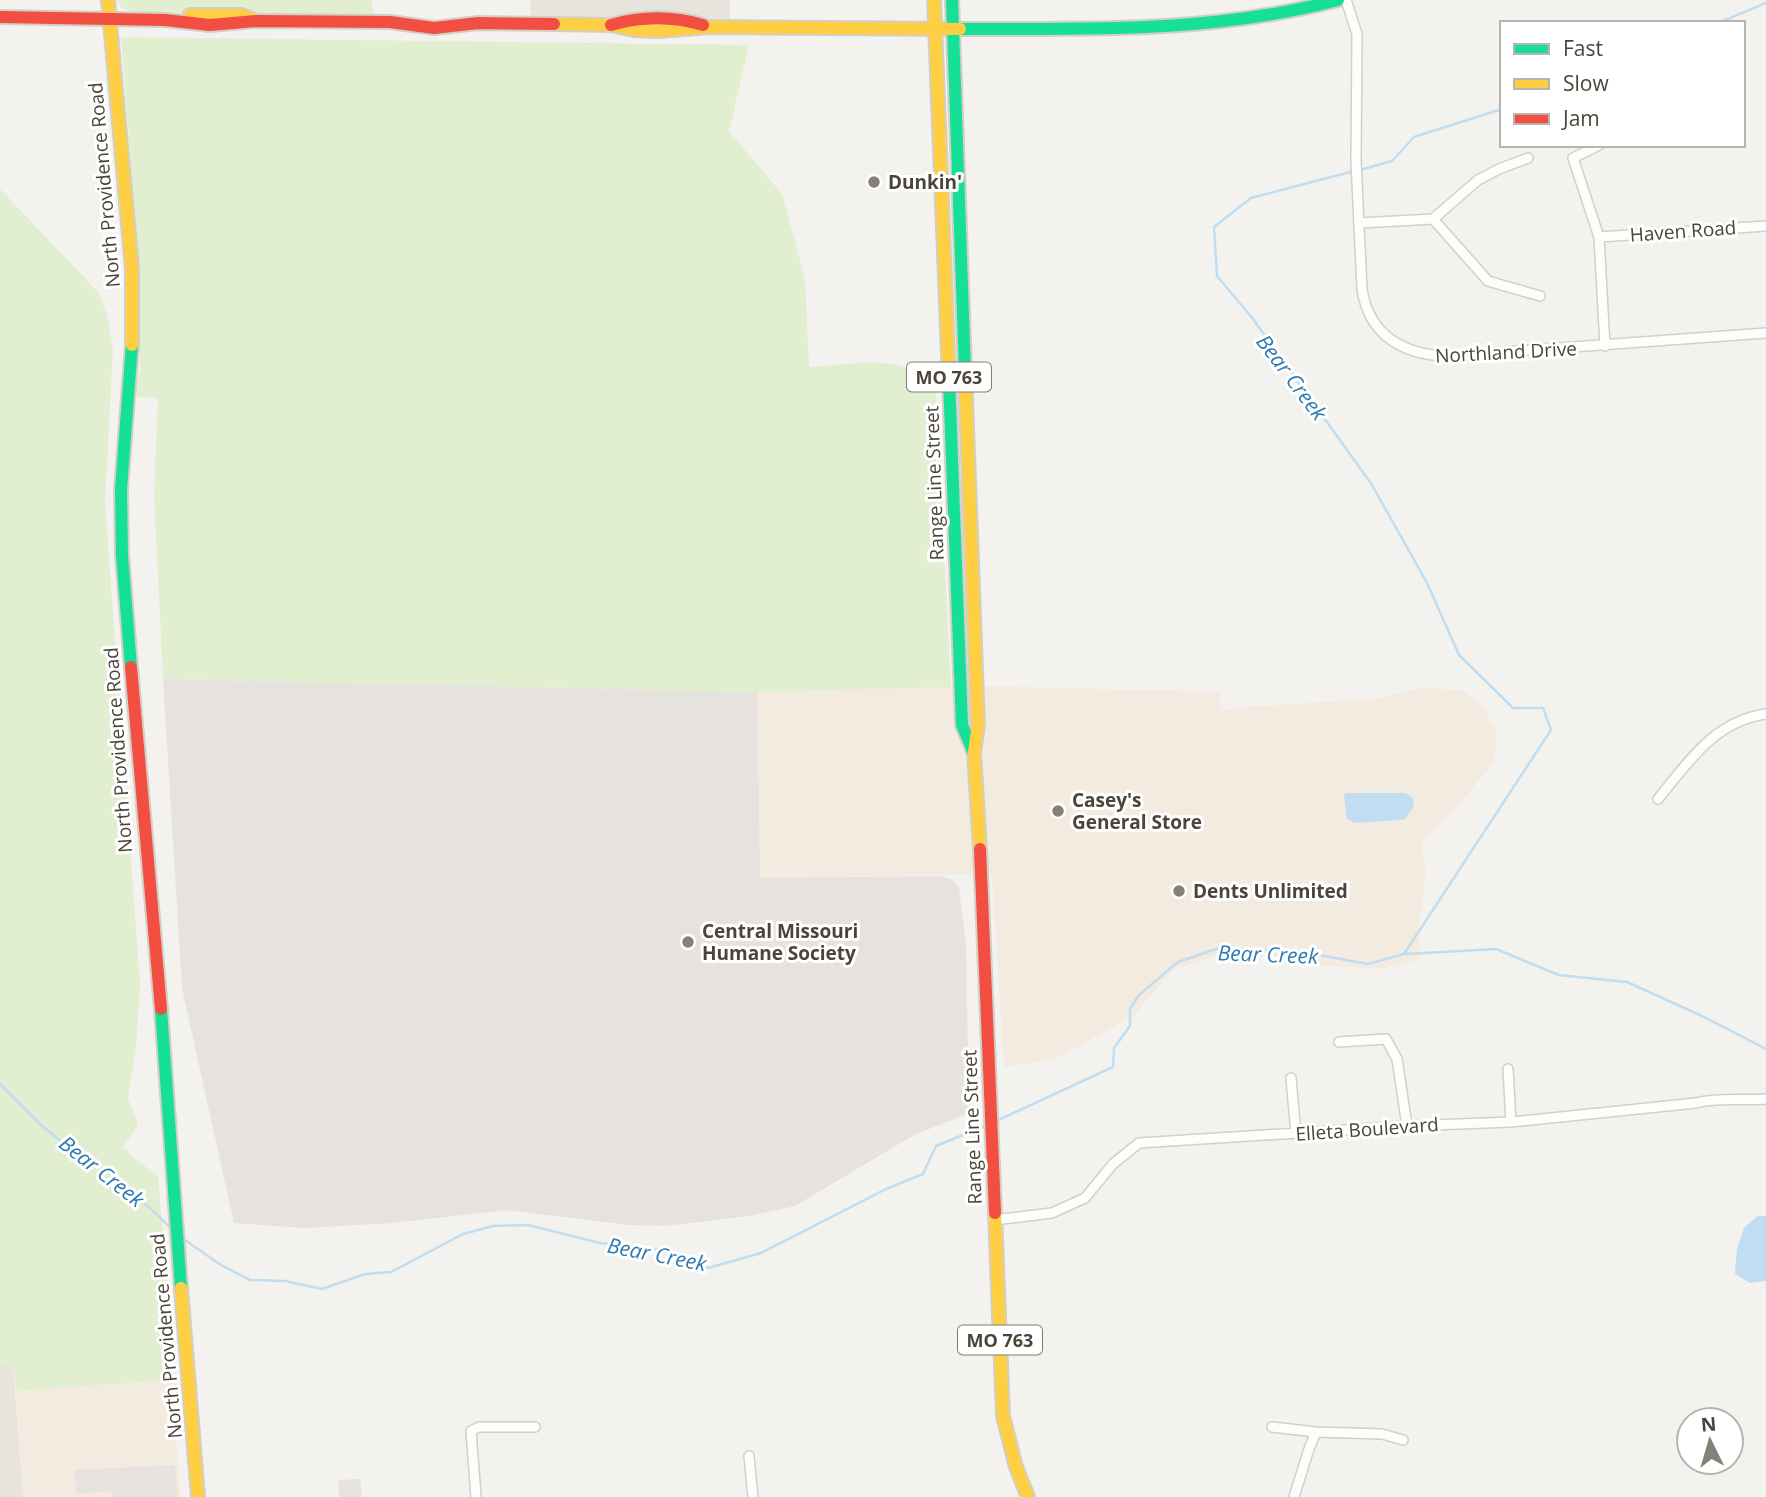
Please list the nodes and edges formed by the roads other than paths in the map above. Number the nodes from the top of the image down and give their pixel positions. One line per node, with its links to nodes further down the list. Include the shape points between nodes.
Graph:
1 (108, 0): 7 (street, North Providence Road)
2 (934, 0): 8 (street, Range Line Street / MO 763)
3 (953, 0): 9 (street, Range Line Street / MO 763)
4 (1346, 0): 14 (street, Northland Drive, via 1357,34)
5 (1329, 1): 9 (street, via 1233,21 1102,30)
6 (0, 17): 7 (street)
7 (110, 19): 8 (street, via 242,24 390,22 406,17 611,25 627,30); 39 (street, North Providence Road, via 132,269 122,555)
8 (935, 30): 9 (street); 12 (street, Range Line Street / MO 763)
9 (954, 30): 19 (street, Range Line Street / MO 763)
10 (1595, 147): 16 (street, via 1573,158)
11 (1528, 158): 13 (street, via 1478,180)
12 (943, 214): 19 (street, via 953,239 957,321); 21 (street, Range Line Street / MO 763)
13 (1433, 219): 14 (street); 17 (street, via 1488,281)
14 (1359, 223): 20 (street, Northland Drive, via 1364,304 1380,331 1403,347 1427,356 1448,356)
15 (1766, 226): 16 (street, Haven Road)
16 (1599, 237): 20 (street)
17 (1540, 296)
18 (1766, 334): 20 (street, Northland Drive)
19 (965, 343): 22 (street, Range Line Street / MO 763)
20 (1605, 346)
21 (948, 352): 22 (street, via 960,382 962,460); 24 (street, Range Line Street / MO 763, via 962,725)
22 (969, 477): 24 (street, Range Line Street / MO 763, via 978,725)
23 (1766, 714): 25 (street, via 1730,724 1712,737)
24 (974, 752): 33 (street, Range Line Street / MO 763)
25 (1658, 799)
26 (1339, 1042): 31 (street, via 1386,1039 1397,1059)
27 (1508, 1069): 30 (street)
28 (1291, 1078): 32 (street)
29 (1766, 1099): 30 (street, Elleta Boulevard, via 1714,1098)
30 (1511, 1122): 31 (street, Elleta Boulevard)
31 (1407, 1126): 32 (street, Elleta Boulevard)
32 (1296, 1134): 33 (street, Elleta Boulevard, via 1139,1143 1113,1164 1085,1198 1052,1213)
33 (994, 1220): 42 (street, Range Line Street / MO 763, via 1003,1416)
34 (535, 1427): 40 (street, via 471,1431)
35 (1272, 1427): 36 (street)
36 (1316, 1432): 37 (street, via 1382,1434); 43 (street)
37 (1403, 1440)
38 (750, 1456): 41 (street)
39 (198, 1497)
40 (476, 1497)
41 (753, 1497)
42 (1028, 1497)
43 (1294, 1497)

